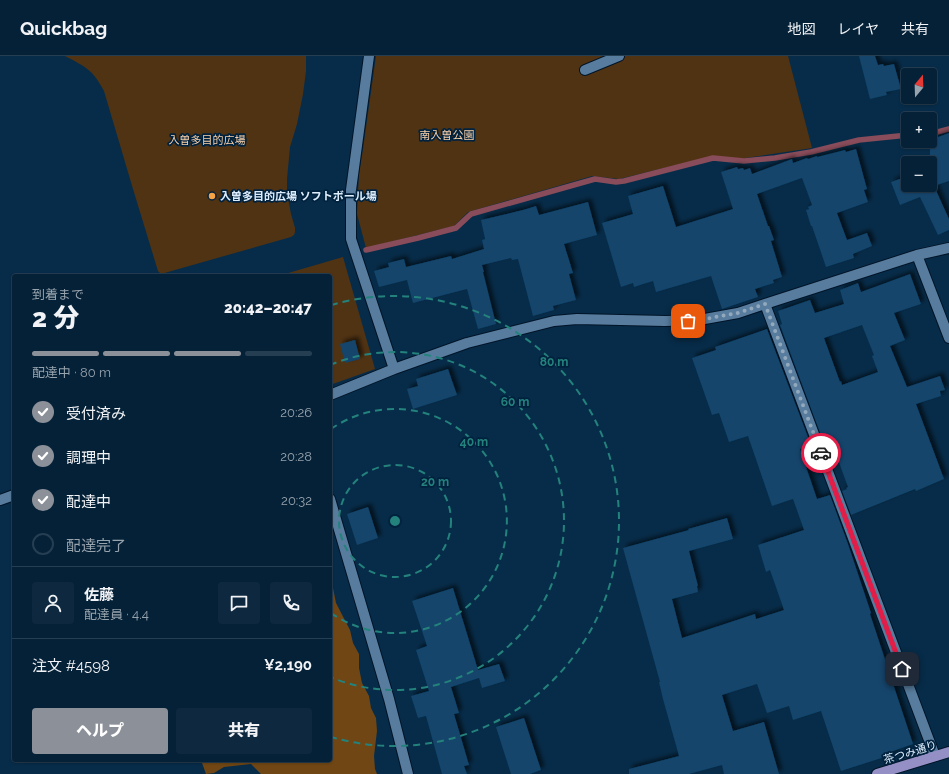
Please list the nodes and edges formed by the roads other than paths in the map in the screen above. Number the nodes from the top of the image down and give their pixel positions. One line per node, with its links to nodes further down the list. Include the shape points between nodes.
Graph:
1 (369, 56): 8 (street, via 350,190 351,239)
2 (619, 56): 3 (street)
3 (585, 70)
4 (949, 248): 5 (street)
5 (917, 255): 6 (street); 7 (street)
6 (765, 304): 8 (street, via 738,313 699,320 554,321 467,343); 14 (street)
7 (949, 338)
8 (394, 369): 9 (street)
9 (332, 394)
10 (12, 496): 11 (street)
11 (0, 500)
12 (332, 506): 15 (street, via 389,699)
13 (949, 752): 14 (main road, 茶つみ通り)
14 (935, 756): 16 (main road, 茶つみ通り)
15 (408, 774)
16 (877, 774)

